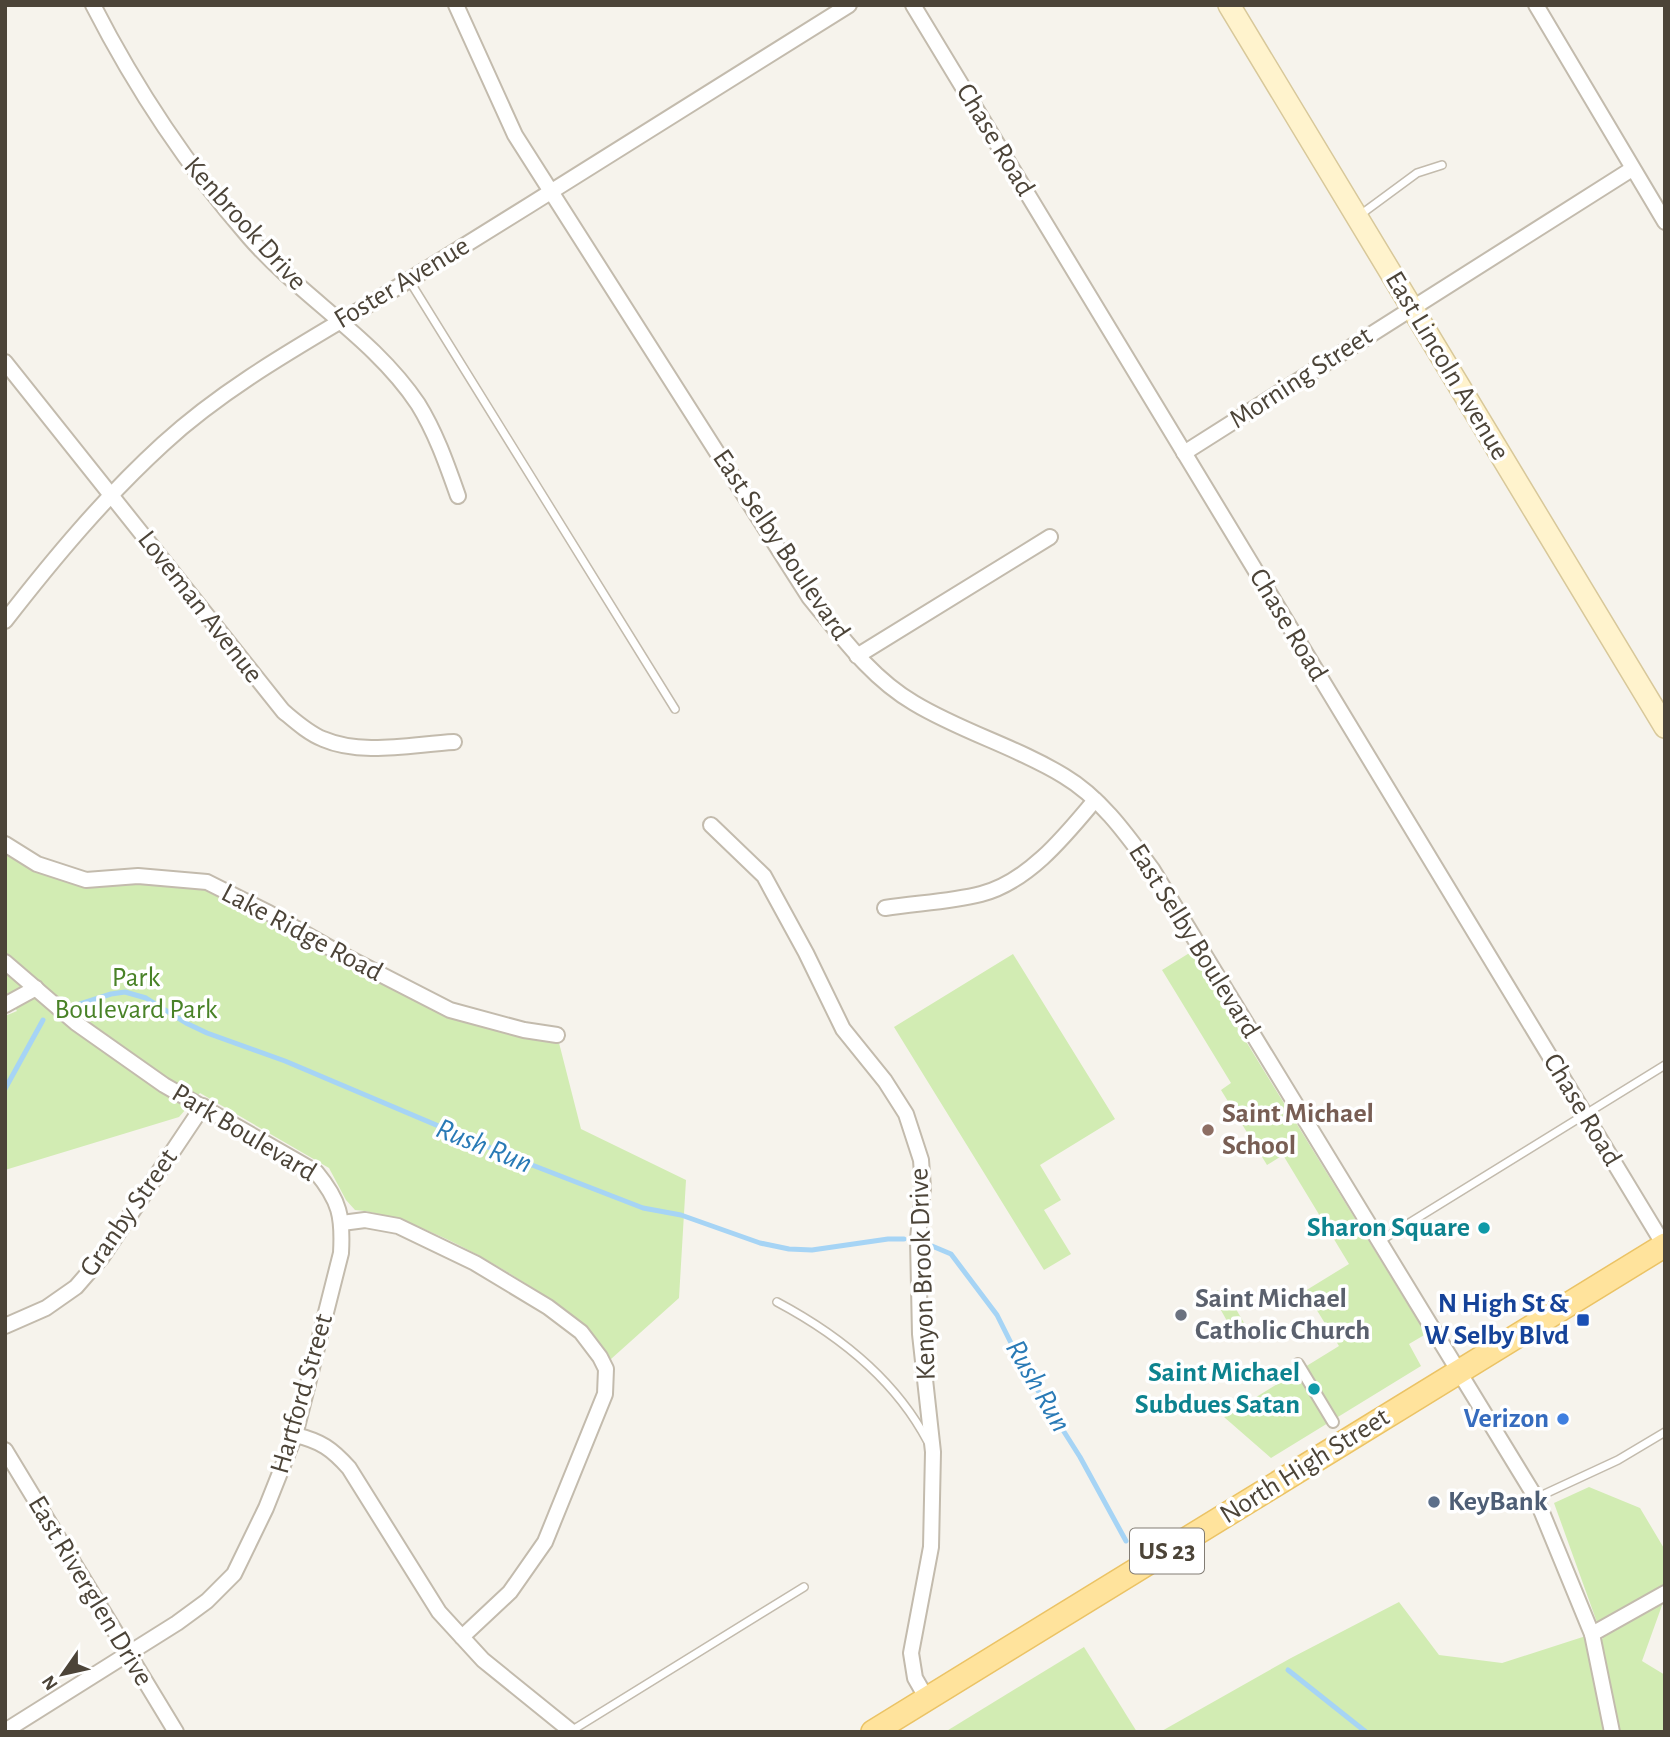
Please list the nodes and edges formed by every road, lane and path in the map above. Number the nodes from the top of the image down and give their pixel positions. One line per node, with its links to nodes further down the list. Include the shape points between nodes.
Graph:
1 (93, 5): 14 (street, Kenbrook Drive, via 144,99 204,183 266,255)
2 (456, 5): 9 (street, East Selby Boulevard, via 514,135)
3 (849, 5): 9 (street, Foster Avenue)
4 (913, 5): 16 (street, Chase Road)
5 (1229, 5): 10 (main road, East Lincoln Avenue)
6 (1536, 5): 8 (street)
7 (1442, 165): 10 (lane, via 1417,173)
8 (1632, 169): 11 (street); 13 (street, Morning Street)
9 (551, 192): 12 (street, Foster Avenue); 21 (street, East Selby Boulevard, via 809,597)
10 (1357, 217): 13 (main road, East Lincoln Avenue)
11 (1665, 222)
12 (409, 280): 14 (street, Foster Avenue); 22 (lane)
13 (1412, 307): 16 (street, Morning Street); 23 (main road, East Lincoln Avenue)
14 (338, 322): 17 (street, Foster Avenue, via 223,395); 18 (street, Kenbrook Drive, via 390,369 418,404 437,438)
15 (5, 362): 17 (street, Loveman Avenue)
16 (1184, 453): 35 (street, Chase Road)
17 (111, 495): 20 (street, Foster Avenue); 24 (street, Loveman Avenue, via 283,711 303,727 348,745)
18 (458, 496)
19 (1050, 537): 21 (street)
20 (5, 621)
21 (857, 656): 25 (street, East Selby Boulevard, via 914,703 1065,776)
22 (675, 709)
23 (1665, 727)
24 (454, 742)
25 (1095, 800): 28 (street, via 1030,868 1004,885 981,894); 37 (street, East Selby Boulevard, via 1152,869)
26 (711, 825): 47 (street, Kenyon Brook Drive, via 764,876 843,1029 906,1114 921,1160 920,1334)
27 (5, 844): 32 (street, Lake Ridge Road, via 37,864 86,880 138,876 207,882 450,1010)
28 (885, 908)
29 (5, 962): 30 (street, Park Boulevard)
30 (36, 988): 31 (street); 34 (street, Park Boulevard, via 76,1023)
31 (5, 1005)
32 (557, 1035)
33 (1665, 1065): 35 (lane)
34 (202, 1106): 36 (street, Park Boulevard, via 316,1172 330,1189); 40 (street, Granby Street, via 102,1257 76,1287 46,1308)
35 (1584, 1115): 37 (lane); 38 (street, Chase Road)
36 (342, 1223): 45 (street, Hartford Street, via 341,1253); 52 (street, via 382,1221 475,1263 581,1332 606,1369 605,1394 545,1542 510,1592)
37 (1380, 1241): 42 (street, East Selby Boulevard)
38 (1664, 1245): 42 (main road, North High Street / US 23)
39 (777, 1302): 47 (lane, via 811,1320 874,1370 904,1402)
40 (5, 1326)
41 (1298, 1364): 43 (street)
42 (1460, 1371): 48 (street, East Selby Boulevard); 54 (main road, North High Street / US 23)
43 (1333, 1422)
44 (1665, 1432): 48 (lane, via 1618,1460)
45 (295, 1435): 52 (street, via 334,1451 349,1468 439,1612); 53 (street, Hartford Street, via 234,1574 207,1601)
46 (5, 1450): 53 (street, East Riverglen Drive)
47 (933, 1452): 54 (street, Kenyon Brook Drive, via 931,1547 911,1653 915,1678)
48 (1536, 1498): 51 (street, East Selby Boulevard)
49 (804, 1587): 57 (lane)
50 (1665, 1593): 51 (street)
51 (1592, 1634): 59 (street, East Selby Boulevard)
52 (462, 1637): 57 (street, via 483,1660)
53 (129, 1655): 55 (street, Hartford Street); 56 (street, East Riverglen Drive)
54 (927, 1699): 58 (main road, North High Street / US 23)
55 (5, 1731)
56 (176, 1732)
57 (571, 1732)
58 (873, 1732)
59 (1612, 1732)

